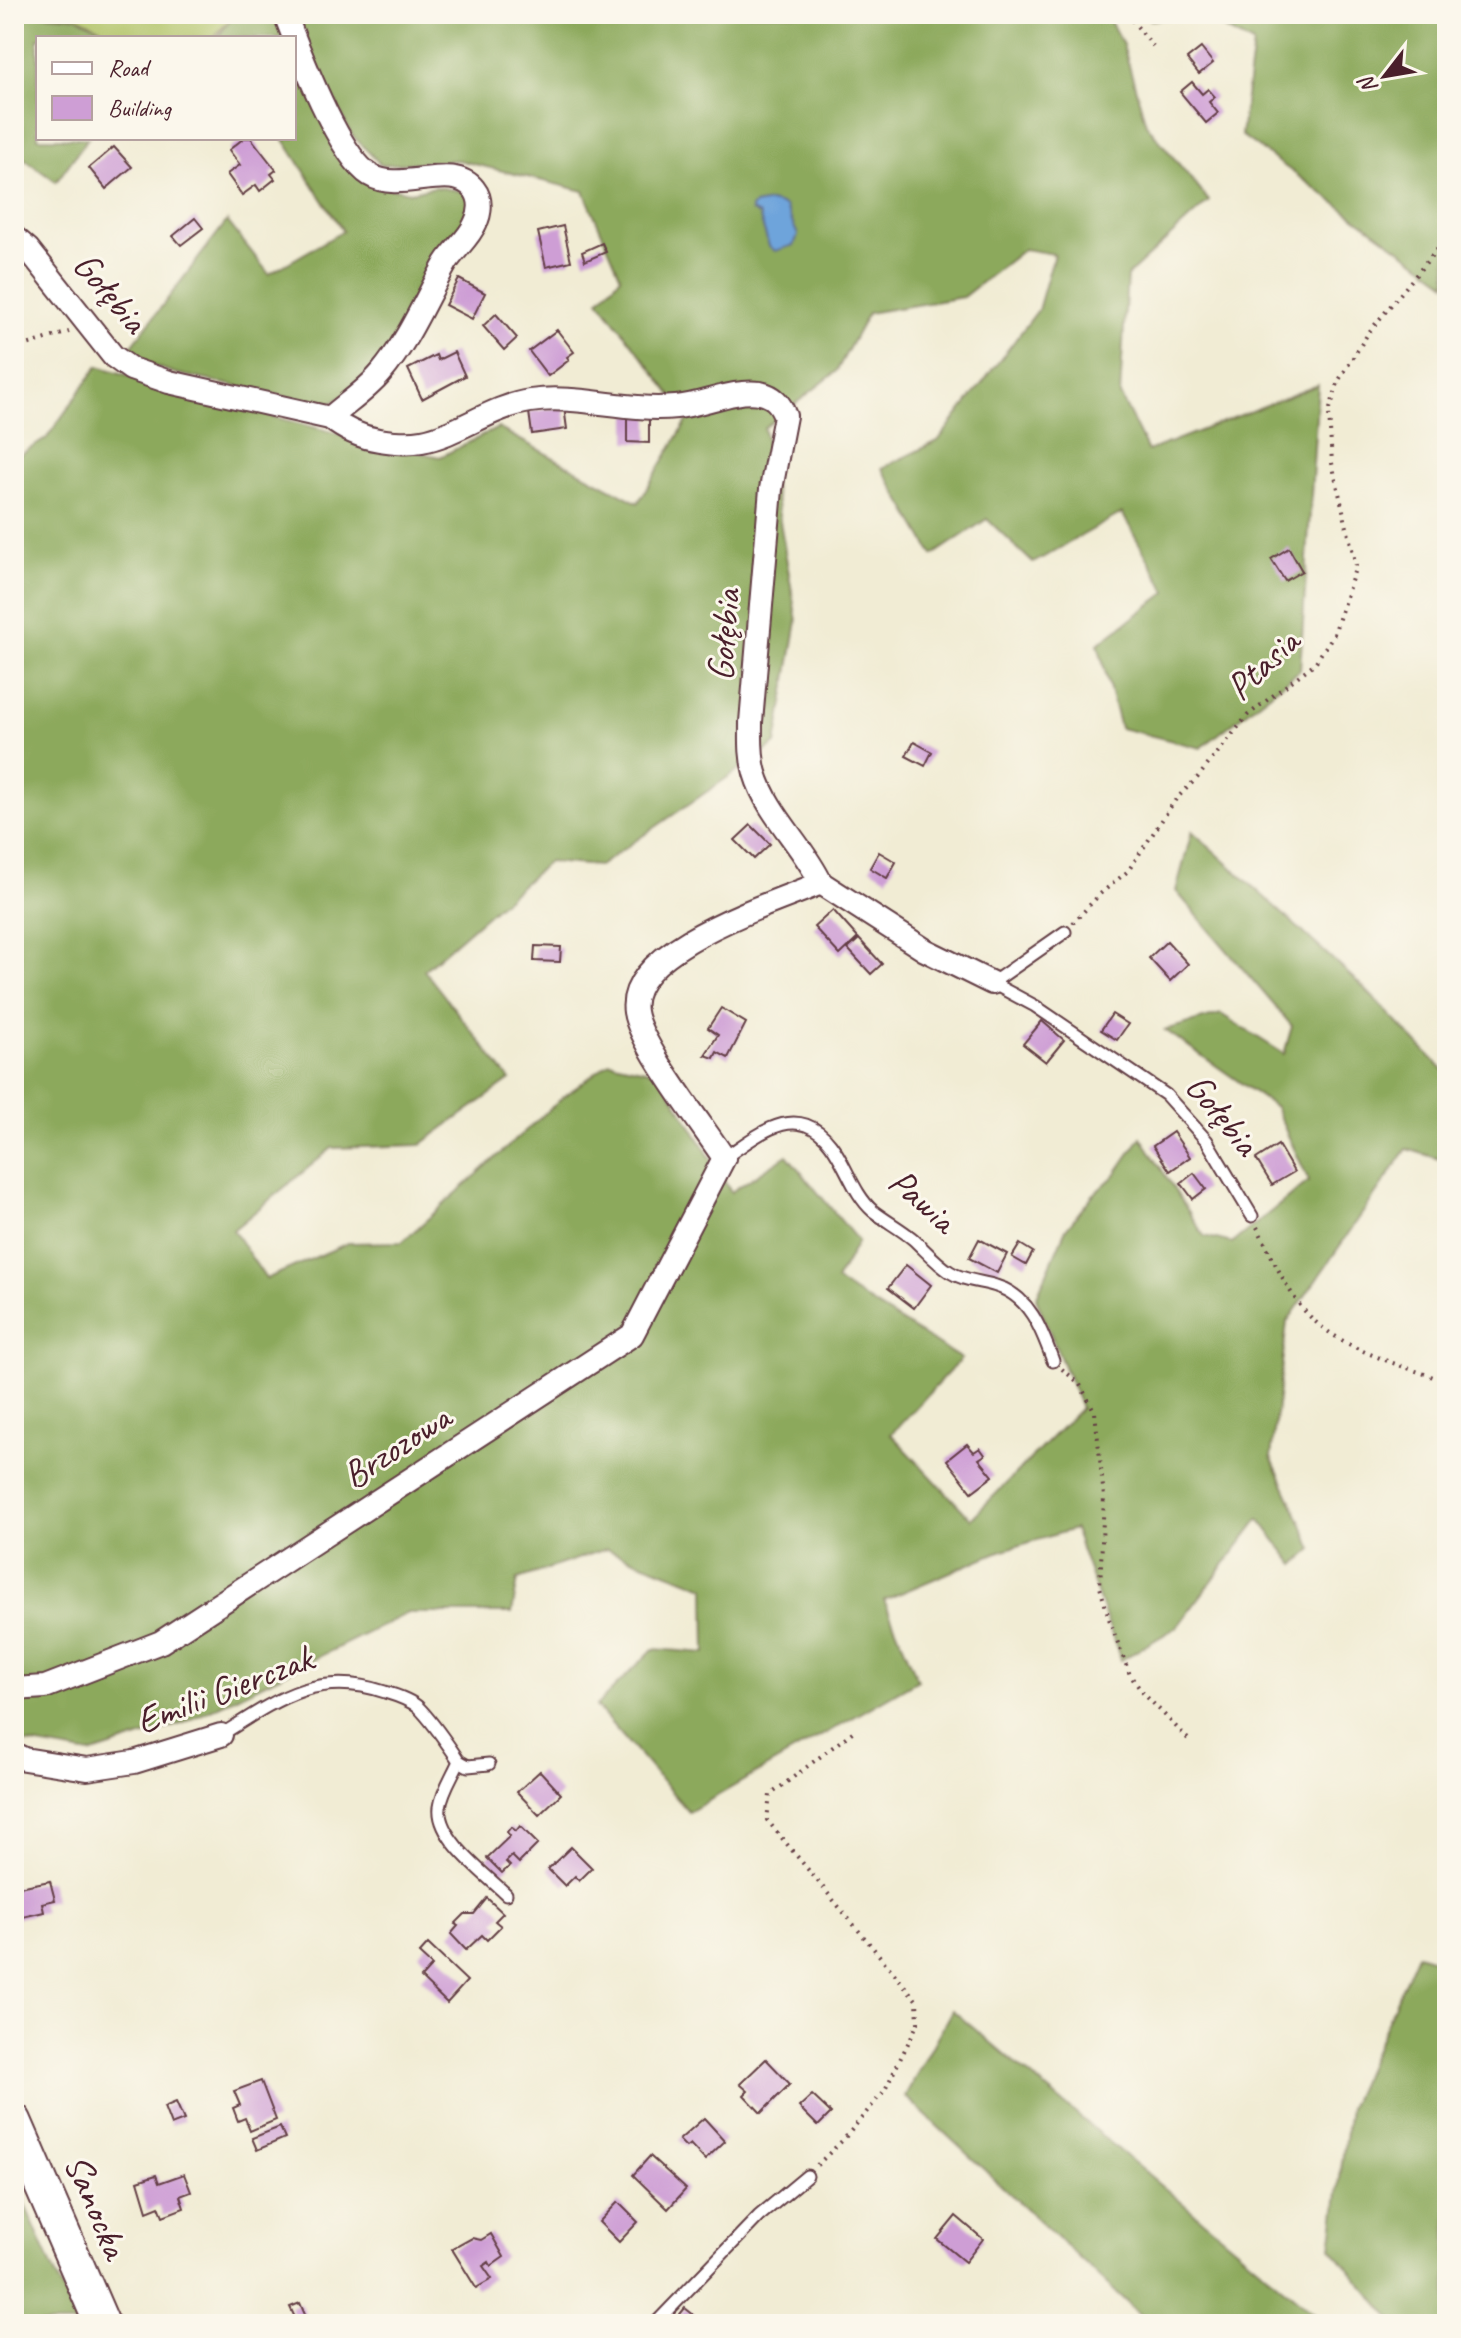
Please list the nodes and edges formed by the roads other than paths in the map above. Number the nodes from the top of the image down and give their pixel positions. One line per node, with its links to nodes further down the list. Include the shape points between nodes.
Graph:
1 (285, 14): 2 (street)
2 (294, 36)
3 (296, 42): 5 (street, via 342,140 367,173 391,182 466,180 480,200 476,223 448,261 402,345 378,377)
4 (14, 237): 5 (street, Gołębia, via 113,356 131,369)
5 (330, 418): 6 (street, Gołębia, via 353,433 408,442 534,401 677,407 757,393 781,404 785,416 771,489 751,752 767,796)
6 (821, 883): 8 (street, Gołębia, via 925,950); 9 (street, via 700,934 663,960 637,994 635,1010 647,1042)
7 (1065, 932): 8 (lane)
8 (992, 983): 10 (lane, Gołębia, via 1166,1095 1207,1141)
9 (724, 1158): 11 (lane, Pawia, via 789,1121 819,1132 870,1208 951,1273 1009,1291 1026,1304); 12 (street, Brzozowa, via 632,1335 161,1642 45,1687)
10 (1252, 1216)
11 (1053, 1361)
12 (14, 1689)
13 (221, 1735): 14 (street, Emilii Gierczak, via 134,1762 87,1769); 15 (lane, Emilii Gierczak, via 278,1700 339,1682 366,1685 416,1704)
14 (14, 1754)
15 (459, 1761): 16 (lane, via 468,1766); 17 (lane, via 440,1804 443,1828)
16 (489, 1764)
17 (506, 1894)
18 (14, 2121): 20 (main road, Sanocka)
19 (807, 2176): 21 (lane, via 759,2216)
20 (102, 2324)
21 (655, 2324)

